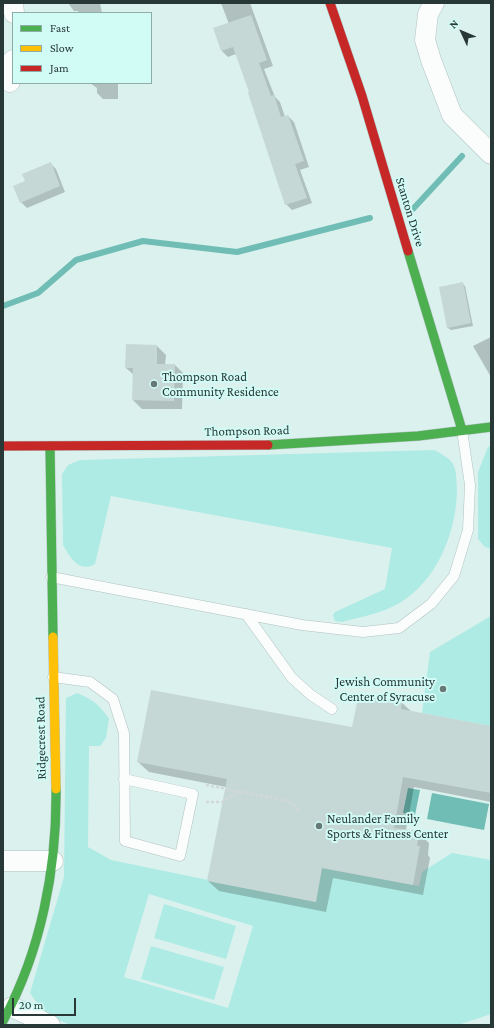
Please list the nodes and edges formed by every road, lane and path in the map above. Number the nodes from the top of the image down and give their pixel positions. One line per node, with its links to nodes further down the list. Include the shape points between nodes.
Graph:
1 (330, 3): 7 (street, Stanton Drive, via 362,96)
2 (434, 3): 5 (street, via 428,14 425,40 431,60 452,115)
3 (12, 67): 4 (street)
4 (10, 82)
5 (491, 154)
6 (491, 426): 7 (street, Thompson Road)
7 (462, 430): 9 (street, Thompson Road, via 418,436 286,445); 11 (lane, via 470,485 468,530 454,576 431,604 399,628 363,632 302,625)
8 (3, 446): 9 (street, Thompson Road)
9 (50, 446): 10 (street, Ridgecrest Road)
10 (51, 577): 11 (lane); 12 (street, Ridgecrest Road)
11 (246, 614): 13 (lane, via 292,678)
12 (53, 676): 14 (lane, via 90,682 113,699 124,733); 20 (street, Ridgecrest Road, via 56,820)
13 (332, 709)
14 (124, 780): 17 (lane, via 193,794); 17 (lane, via 125,841 180,856)
15 (204, 785): 16 (path)
16 (240, 792): 17 (path, via 222,802); 18 (path, via 288,801)
17 (192, 802)
18 (298, 810)
19 (3, 861): 20 (street)
20 (54, 861): 21 (street, Ridgecrest Road, via 33,953)
21 (7, 1014): 22 (street)
22 (50, 1025)

